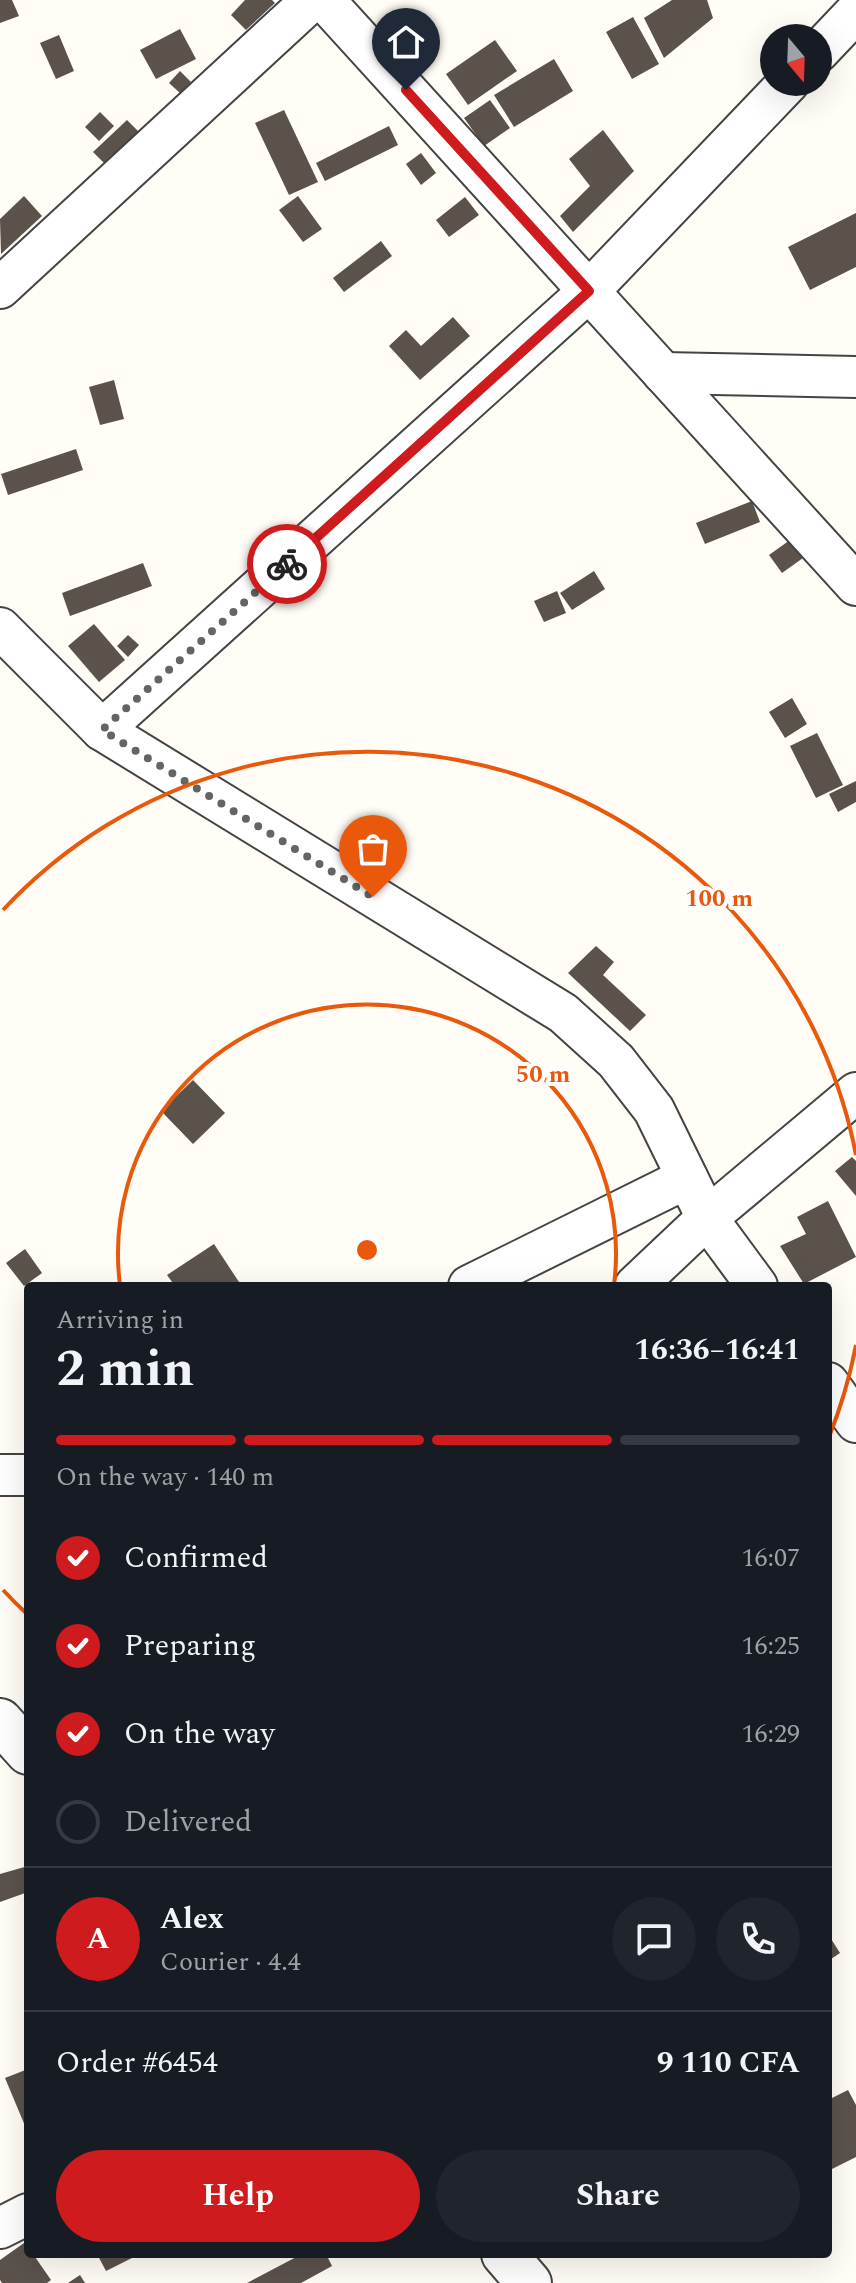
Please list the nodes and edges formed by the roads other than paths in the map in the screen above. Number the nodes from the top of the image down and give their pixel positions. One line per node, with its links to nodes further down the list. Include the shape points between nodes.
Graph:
1 (312, 0): 6 (street)
2 (324, 0): 7 (street)
3 (856, 12): 4 (street)
4 (832, 37)
5 (776, 96): 7 (street)
6 (0, 288)
7 (589, 291): 8 (street); 12 (street)
8 (663, 373): 9 (street); 10 (street)
9 (856, 377)
10 (856, 585)
11 (0, 628): 12 (street)
12 (102, 730): 14 (street, via 563,1013 616,1061 654,1110)
13 (856, 1093): 15 (street)
14 (687, 1178): 15 (street); 16 (street)
15 (707, 1218): 17 (street); 18 (street)
16 (477, 1282)
17 (639, 1282)
18 (754, 1282)
19 (832, 1389): 20 (street)
20 (856, 1422)
21 (0, 1475): 22 (street)
22 (24, 1475)
23 (24, 2216): 24 (street)
24 (0, 2228)
25 (507, 2258): 26 (street)
26 (529, 2283)

